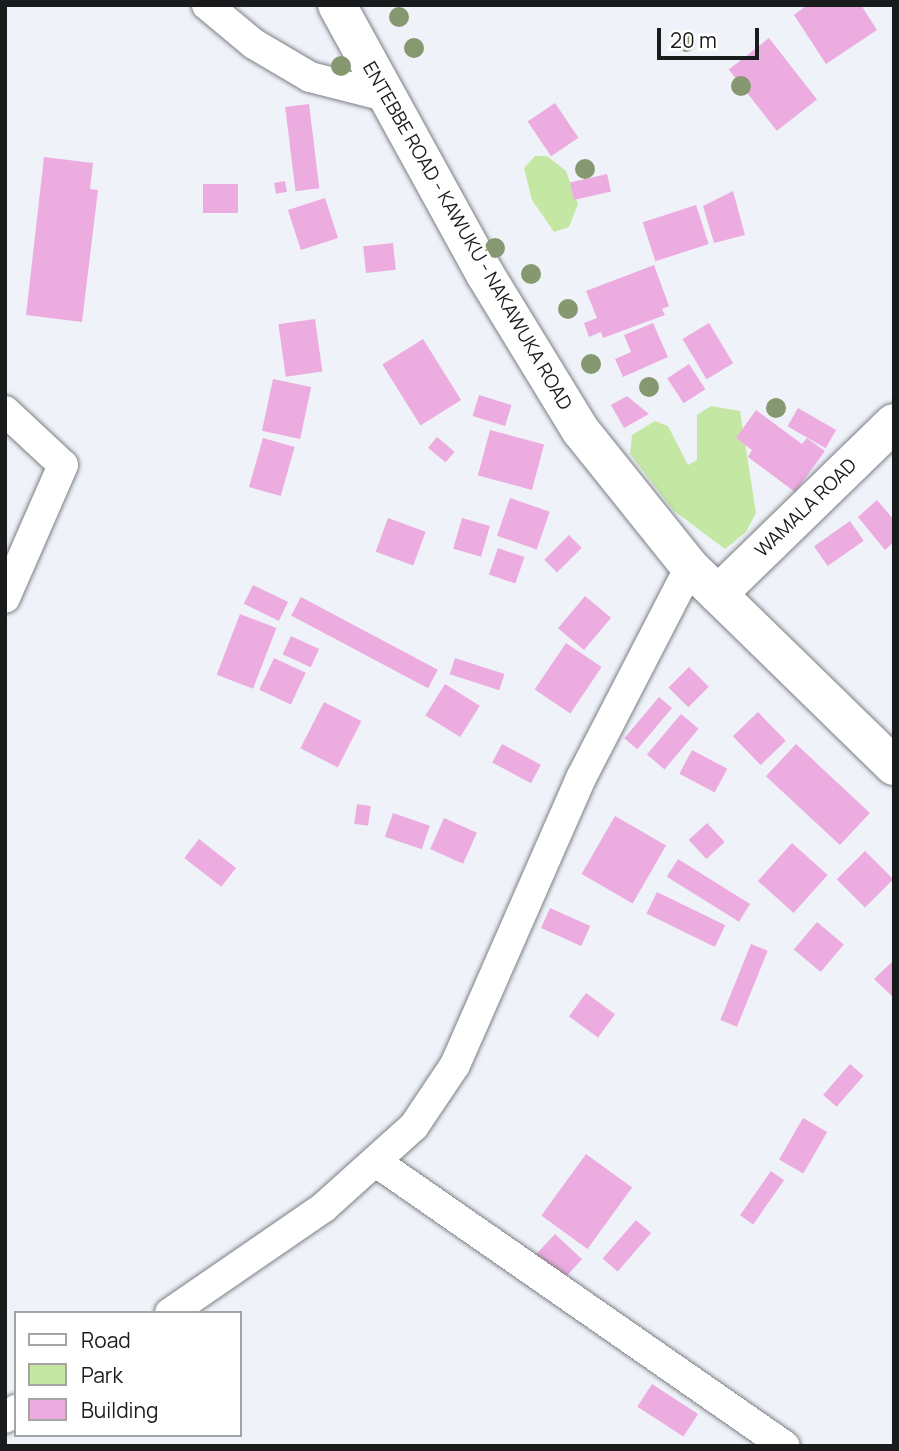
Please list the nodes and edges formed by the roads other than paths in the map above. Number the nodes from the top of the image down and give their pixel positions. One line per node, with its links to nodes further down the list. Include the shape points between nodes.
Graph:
1 (207, 5): 3 (street, via 254,44 310,77)
2 (337, 5): 3 (main road, ENTEBBE ROAD - KAWUKU - NAKAWUKA ROAD)
3 (385, 96): 6 (main road, ENTEBBE ROAD - KAWUKU - NAKAWUKA ROAD, via 534,361 644,515)
4 (5, 411): 8 (street, via 63,465)
5 (894, 423): 7 (main road, WAMALA ROAD)
6 (690, 567): 7 (main road, ENTEBBE ROAD - KAWUKU - NAKAWUKA ROAD); 10 (street, via 581,778 455,1065 414,1126)
7 (718, 594): 9 (main road, ENTEBBE ROAD - KAWUKU - NAKAWUKA ROAD)
8 (5, 598)
9 (894, 766)
10 (379, 1164): 11 (street); 12 (street)
11 (173, 1311)
12 (785, 1446)

